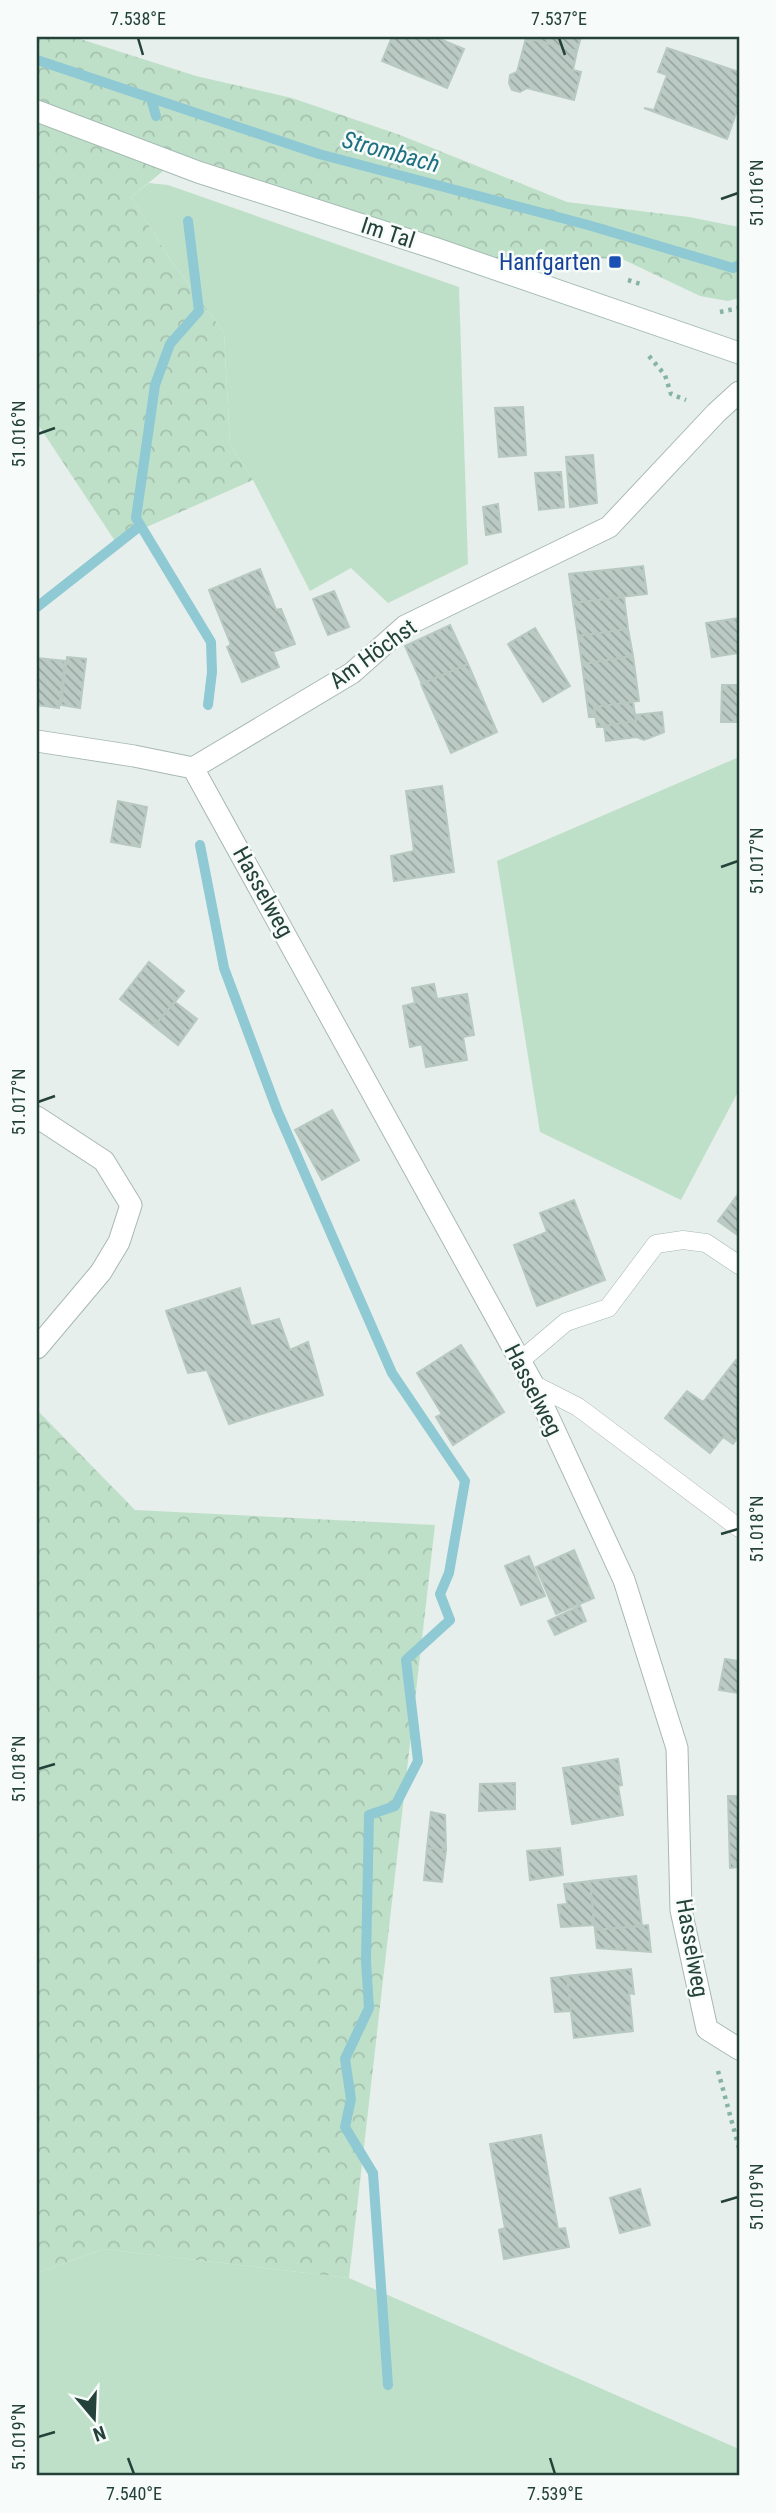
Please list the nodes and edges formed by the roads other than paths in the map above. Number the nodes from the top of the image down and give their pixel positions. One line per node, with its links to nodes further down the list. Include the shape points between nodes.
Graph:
1 (37, 111): 2 (street, Im Tal, via 198,172 438,248)
2 (739, 352)
3 (739, 392): 5 (street, Am Höchst, via 609,527 405,626 352,673)
4 (37, 741): 5 (street)
5 (193, 768): 9 (street, Hasselweg)
6 (37, 1117): 8 (street, via 104,1161 131,1205 119,1242 101,1272)
7 (739, 1265): 9 (lane, via 706,1243 656,1244 608,1308 566,1322)
8 (37, 1348)
9 (520, 1361): 10 (street, Hasselweg)
10 (533, 1384): 11 (lane, via 578,1407); 12 (street, Hasselweg, via 624,1580 677,1748 681,1910 707,2029)
11 (739, 1528)
12 (739, 2049)

